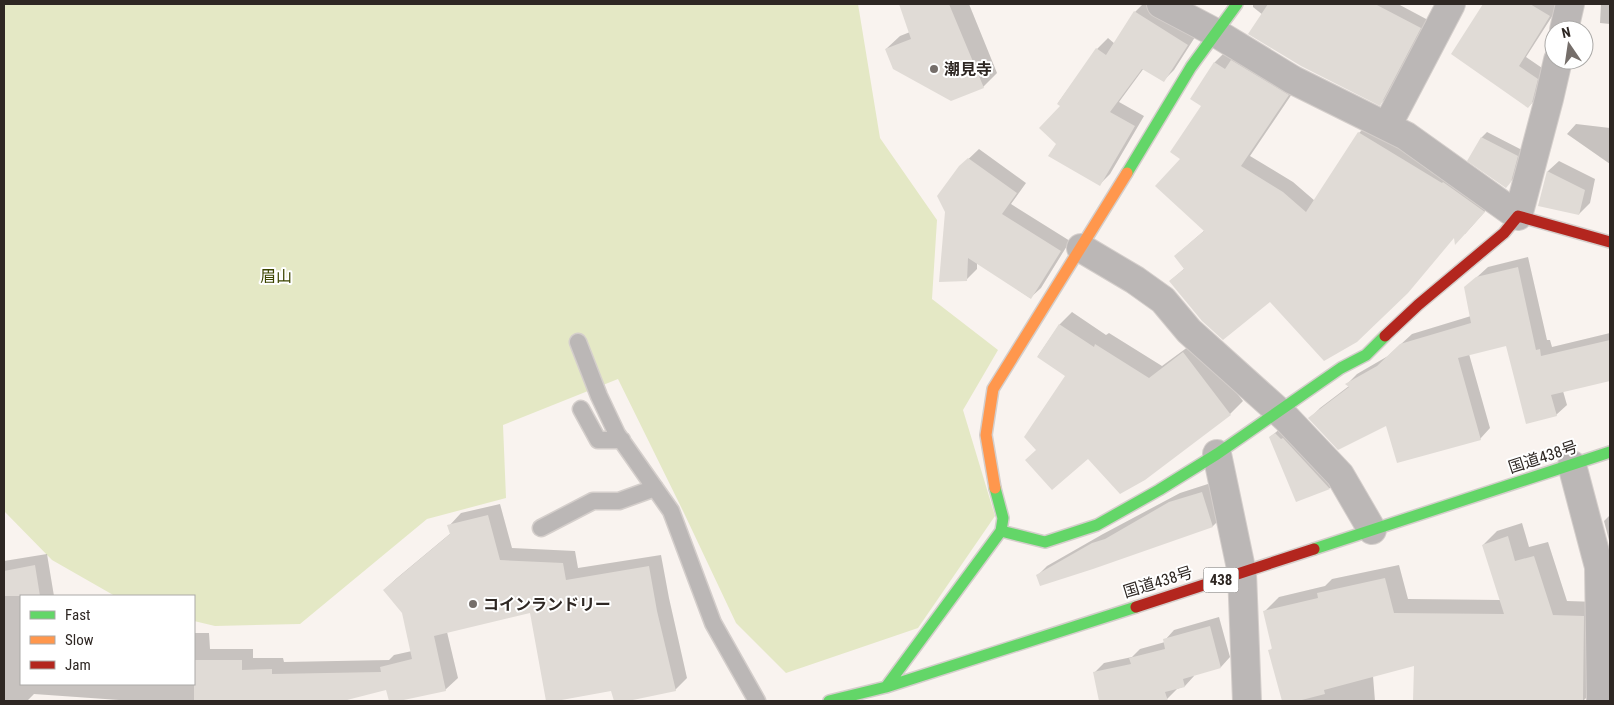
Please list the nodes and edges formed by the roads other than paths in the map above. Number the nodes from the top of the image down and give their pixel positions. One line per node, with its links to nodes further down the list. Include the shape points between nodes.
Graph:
1 (1161, 4): 6 (street)
2 (1237, 4): 6 (main road)
3 (1451, 4): 8 (street)
4 (1570, 4): 5 (street)
5 (1566, 20)
6 (1216, 33): 8 (street, via 1293,80); 11 (main road, via 1191,67)
7 (1556, 70): 9 (street)
8 (1387, 126): 9 (street, via 1406,136)
9 (1518, 216): 10 (main road); 14 (main road, via 1504,233 1418,305 1366,355 1341,368)
10 (1610, 242)
11 (1081, 248): 14 (street, via 1163,300 1189,331); 22 (main road, via 993,389 986,434 1003,518)
12 (578, 342): 15 (lane, via 599,396)
13 (580, 409): 15 (lane, via 598,440)
14 (1280, 412): 17 (main road); 21 (street, via 1340,475)
15 (622, 440): 19 (lane)
16 (1610, 452): 18 (main road, 国道438号 / 438)
17 (1217, 454): 22 (main road, via 1096,525 1045,542); 23 (street)
18 (1572, 465): 21 (main road, 国道438号 / 438); 28 (street, via 1600,567)
19 (655, 488): 20 (lane, via 619,501 593,501); 25 (lane, via 671,511 713,623)
20 (541, 528)
21 (1372, 530): 23 (main road, 国道438号 / 438)
22 (1001, 531): 24 (main road)
23 (1242, 573): 24 (main road, 国道438号 / 438); 27 (street)
24 (886, 687): 26 (main road, 国道438号 / 438)
25 (757, 701)
26 (829, 701)
27 (1247, 701)
28 (1601, 701)

